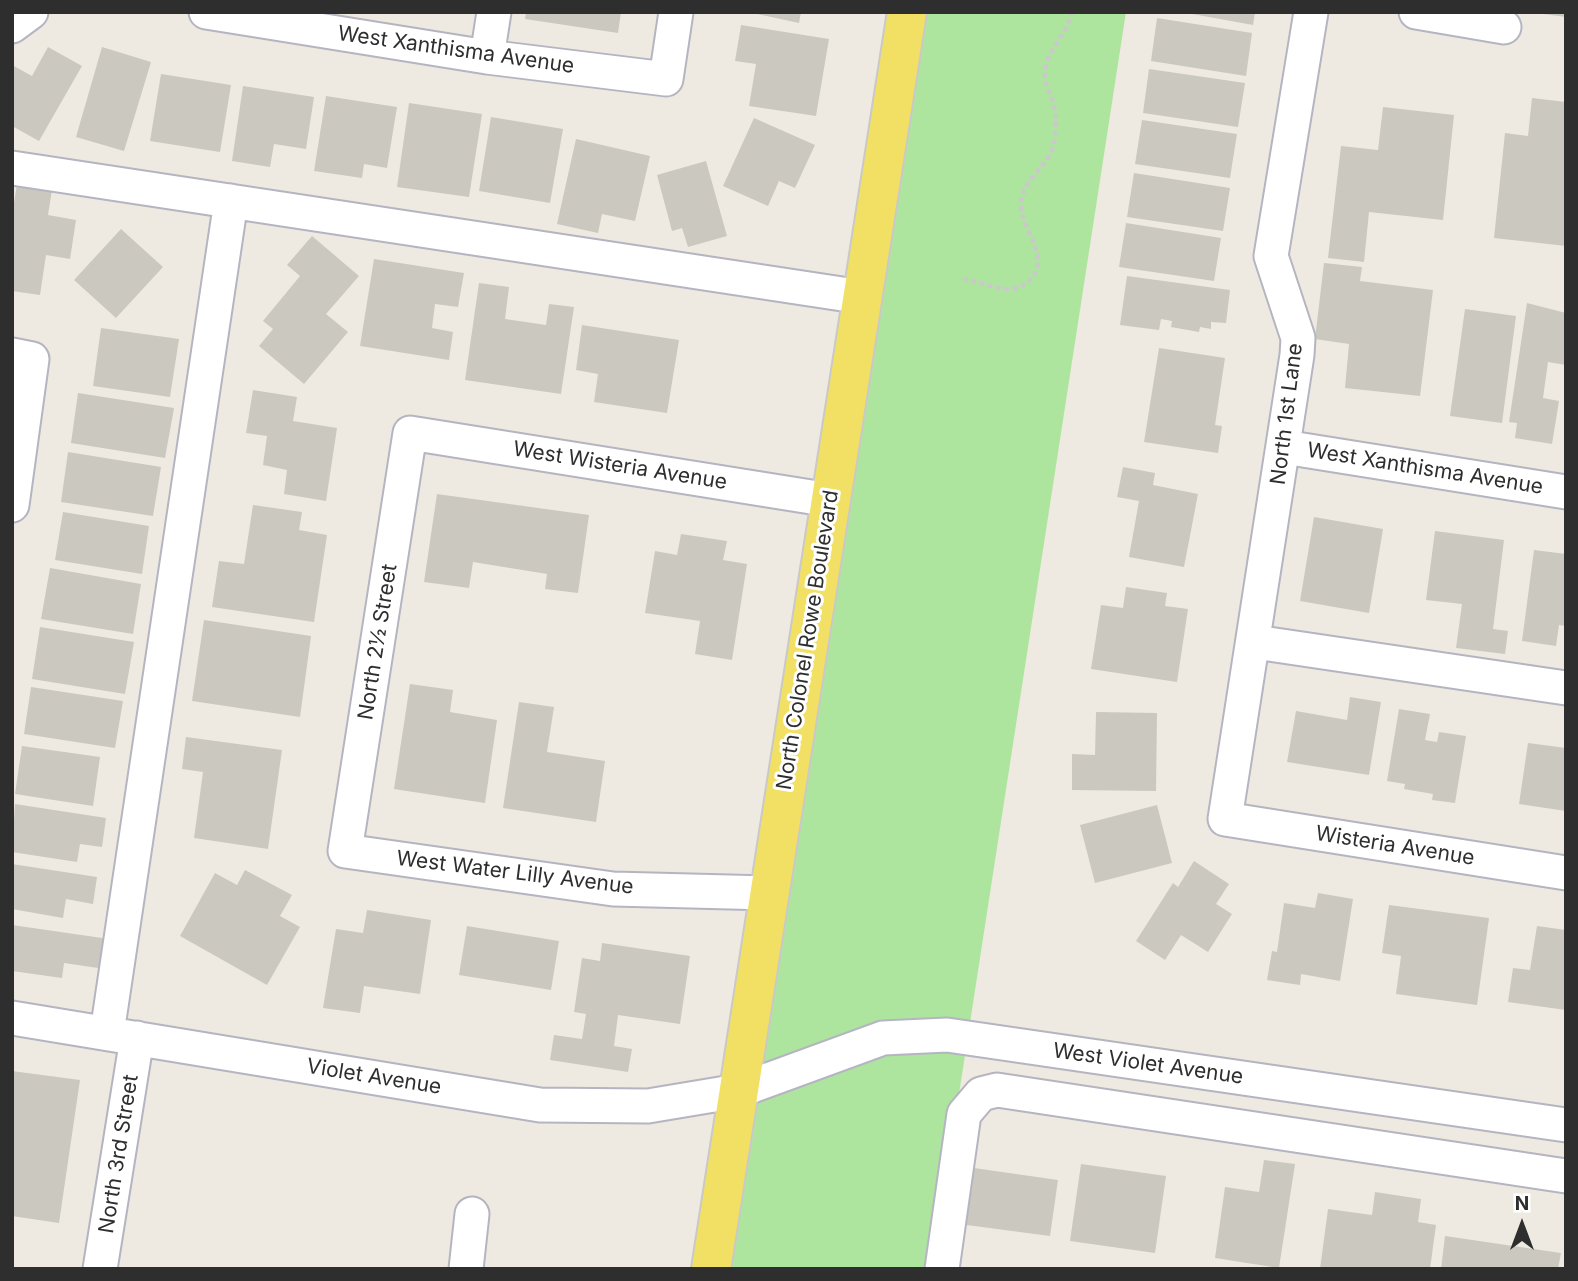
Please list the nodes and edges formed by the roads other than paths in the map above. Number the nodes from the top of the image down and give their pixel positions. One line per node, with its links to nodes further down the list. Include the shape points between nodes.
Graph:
1 (31, 12): 8 (street)
2 (206, 12): 10 (street, West Xanthisma Avenue)
3 (494, 12): 10 (street)
4 (676, 12): 10 (street, West Xanthisma Avenue, via 666,79)
5 (907, 12): 13 (main road, North Colonel Rowe Boulevard)
6 (1311, 12): 16 (street, North 1st Lane, via 1271,256 1298,338)
7 (1416, 12): 9 (street)
8 (12, 26)
9 (1504, 27)
10 (487, 57)
11 (12, 167): 12 (street)
12 (231, 201): 13 (street); 27 (street, North 3rd Street)
13 (862, 297): 18 (main road, North Colonel Rowe Boulevard)
14 (22, 357): 19 (street)
15 (410, 433): 18 (street, West Wisteria Avenue); 23 (street, North 2½ Street)
16 (1284, 447): 17 (street, West Xanthisma Avenue); 20 (street, North 1st Lane)
17 (1566, 492)
18 (830, 500): 25 (main road, North Colonel Rowe Boulevard)
19 (12, 505)
20 (1255, 642): 21 (street); 22 (street, North 1st Lane)
21 (1566, 688)
22 (1225, 819): 24 (street, Wisteria Avenue)
23 (345, 851): 25 (street, West Water Lilly Avenue, via 612,890)
24 (1566, 873)
25 (769, 893): 28 (main road, North Colonel Rowe Boulevard)
26 (12, 1018): 27 (street, Violet Avenue)
27 (122, 1036): 28 (street, Violet Avenue, via 540,1105 648,1106); 32 (street, North 3rd Street)
28 (738, 1091): 29 (street, West Violet Avenue, via 883,1038 947,1035); 34 (main road, North Colonel Rowe Boulevard)
29 (1566, 1125)
30 (1566, 1176): 35 (street, via 997,1090 981,1094 964,1114)
31 (472, 1214): 33 (street)
32 (100, 1269)
33 (466, 1269)
34 (711, 1269)
35 (942, 1269)

